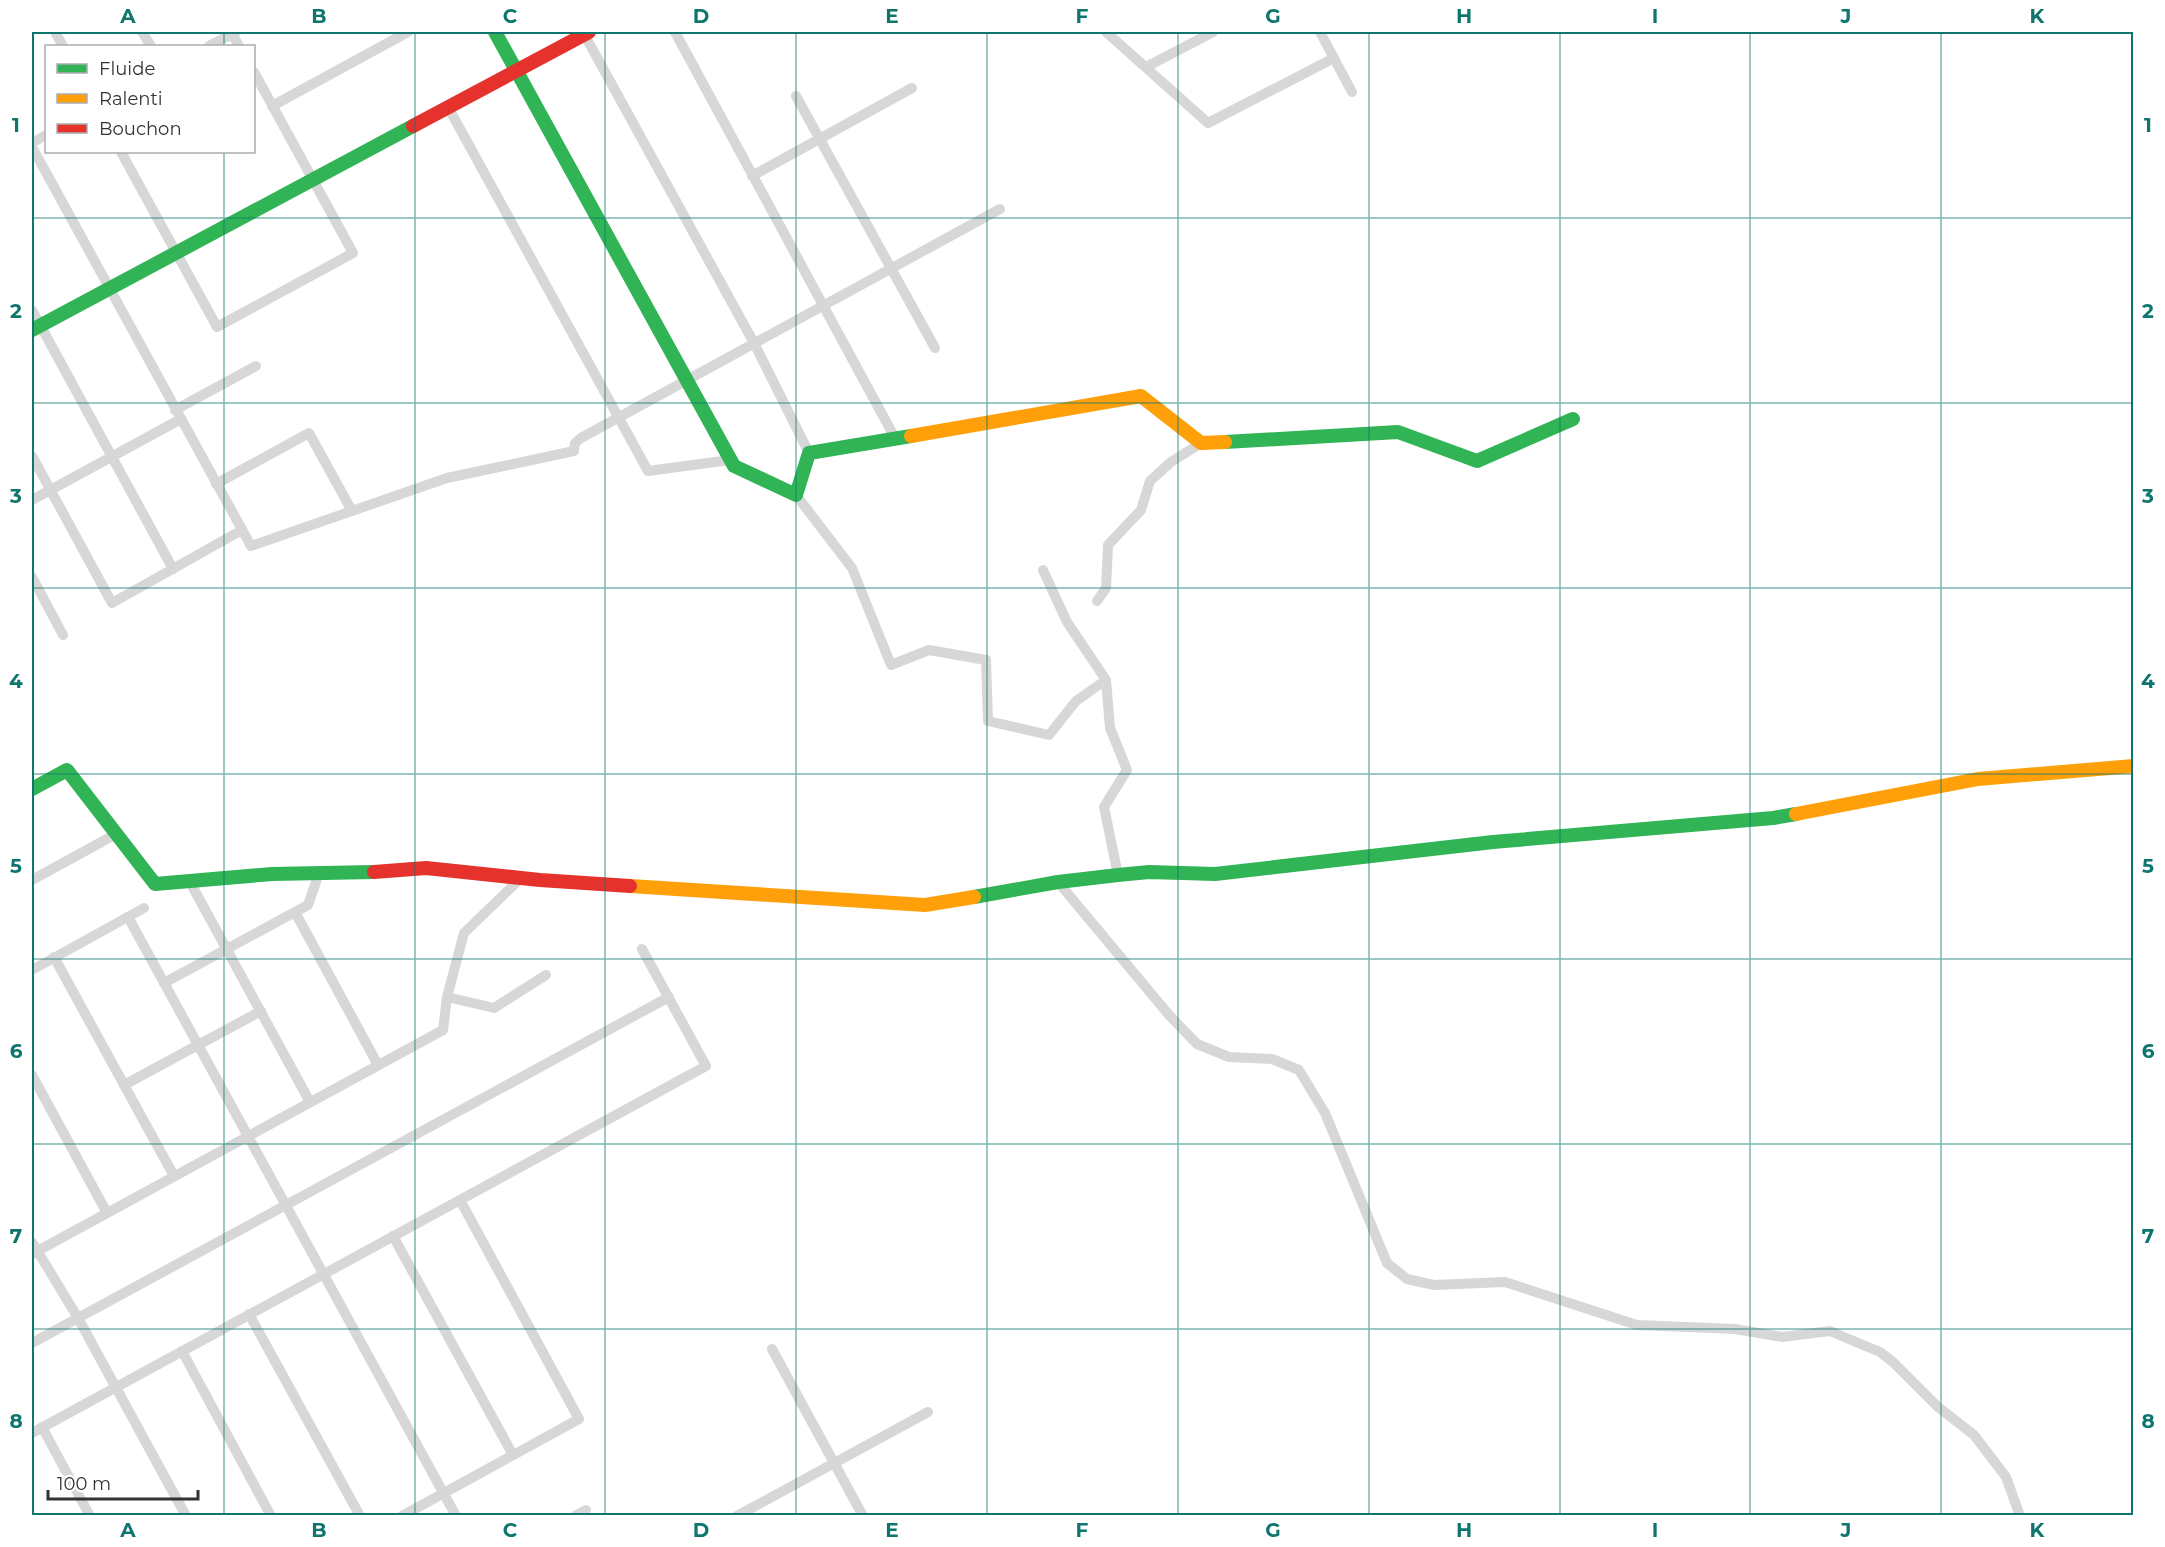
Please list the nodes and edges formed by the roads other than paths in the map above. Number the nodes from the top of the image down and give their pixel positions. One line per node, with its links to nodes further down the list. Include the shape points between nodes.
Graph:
1 (233, 32): 9 (street)
2 (408, 32): 17 (street)
3 (495, 32): 12 (street)
4 (585, 32): 12 (street); 32 (street)
5 (675, 32): 23 (street)
6 (1106, 32): 11 (street)
7 (1213, 32): 11 (street)
8 (1320, 32): 10 (street)
9 (211, 45)
10 (1334, 58): 11 (street, via 1208,123); 15 (street)
11 (1146, 67)
12 (517, 70): 18 (street); 35 (street)
13 (255, 74): 17 (street)
14 (912, 88): 20 (street)
15 (1352, 92)
16 (796, 96): 20 (street)
17 (272, 106): 24 (street)
18 (448, 107): 24 (street); 37 (street)
19 (45, 136): 21 (street)
20 (820, 138): 23 (street); 27 (street)
21 (32, 145): 28 (street)
22 (122, 153): 26 (street)
23 (752, 176): 29 (street)
24 (312, 179): 26 (street); 26 (street, via 353,253 217,327)
25 (1000, 209): 27 (street)
26 (176, 252): 28 (street)
27 (891, 269): 29 (street); 33 (street)
28 (109, 288): 31 (street); 36 (street)
29 (823, 306): 32 (street); 39 (street)
30 (32, 310): 31 (street)
31 (36, 327): 43 (street)
32 (754, 343): 35 (street); 41 (street)
33 (935, 348)
34 (256, 366): 36 (street)
35 (687, 380): 37 (street); 44 (street)
36 (178, 414): 43 (street); 45 (street)
37 (619, 417): 44 (street, via 648,471); 49 (street, via 575,442 574,451 447,478)
38 (1573, 419): 40 (street, via 1477,461 1398,432)
39 (895, 438): 40 (street, via 1141,396); 41 (street)
40 (1201, 443): 54 (street, via 1150,481 1141,510 1108,545 1106,588)
41 (809, 453): 47 (street)
42 (32, 456): 46 (street)
43 (112, 457): 46 (street); 51 (street)
44 (730, 460): 47 (street, via 734,466)
45 (216, 484): 49 (street, via 309,433); 50 (street)
46 (50, 490): 48 (street); 51 (street, via 112,603)
47 (796, 495): 56 (street, via 852,568 891,665 929,650 986,660 988,721 1049,735 1076,701)
48 (32, 500)
49 (352, 511): 50 (street, via 250,546)
50 (242, 530): 51 (street)
51 (173, 568)
52 (1043, 570): 56 (street, via 1067,622)
53 (32, 579): 55 (street)
54 (1097, 601)
55 (63, 635)
56 (1106, 680): 61 (street, via 1110,728 1127,770 1104,807)
57 (2133, 766): 61 (street, via 1978,779 1773,818 1493,842 1215,874)
58 (32, 789): 59 (street, via 67,770)
59 (116, 834): 63 (street); 64 (street, via 155,884)
60 (319, 873): 62 (street, via 426,868); 64 (street); 67 (street, via 308,905)
61 (1118, 875): 65 (street)
62 (521, 878): 65 (street, via 925,904); 75 (street, via 465,933)
63 (32, 880)
64 (190, 882): 69 (street)
65 (1058, 882): 112 (street, via 1197,1044 1229,1057 1272,1059 1299,1070 1325,1113 1387,1263 1407,1279 1434,1285 1505,1282 1637,1325 1735,1329 1782,1338 1830,1332 1847,1338 1880,1352 1974,1435 2007,1477)
66 (144, 908): 68 (street)
67 (295, 912): 69 (street); 79 (street)
68 (128, 917): 71 (street); 74 (street)
69 (227, 949): 74 (street); 77 (street)
70 (642, 949): 76 (street)
71 (54, 957): 72 (street); 81 (street)
72 (32, 969)
73 (546, 975): 75 (street, via 494,1008)
74 (164, 983): 78 (street)
75 (447, 997): 79 (street, via 443,1030)
76 (669, 997): 85 (street, via 706,1066); 86 (street)
77 (261, 1011): 78 (street); 82 (street)
78 (198, 1045): 81 (street); 83 (street)
79 (378, 1065): 82 (street)
80 (32, 1076): 87 (street)
81 (124, 1085): 84 (street)
82 (310, 1102): 83 (street)
83 (248, 1136): 84 (street); 86 (street)
84 (174, 1176): 87 (street)
85 (460, 1200): 88 (street); 99 (street, via 579,1419)
86 (286, 1205): 90 (street); 92 (street)
87 (107, 1213): 89 (street)
88 (393, 1236): 90 (street); 99 (street)
89 (33, 1249): 92 (street)
90 (324, 1274): 91 (street); 101 (street)
91 (249, 1314): 95 (street); 106 (street)
92 (78, 1318): 93 (street); 96 (street)
93 (32, 1344)
94 (772, 1349): 100 (street)
95 (182, 1351): 96 (street); 105 (street)
96 (116, 1387): 98 (street); 104 (street)
97 (928, 1412): 100 (street)
98 (37, 1430): 103 (street)
99 (513, 1455): 101 (street)
100 (834, 1463): 110 (street); 111 (street)
101 (444, 1492): 107 (street); 108 (street)
102 (586, 1510): 109 (street)
103 (90, 1515)
104 (186, 1515)
105 (271, 1515)
106 (360, 1515)
107 (402, 1515)
108 (456, 1515)
109 (575, 1515)
110 (737, 1515)
111 (863, 1515)
112 (2020, 1515)

